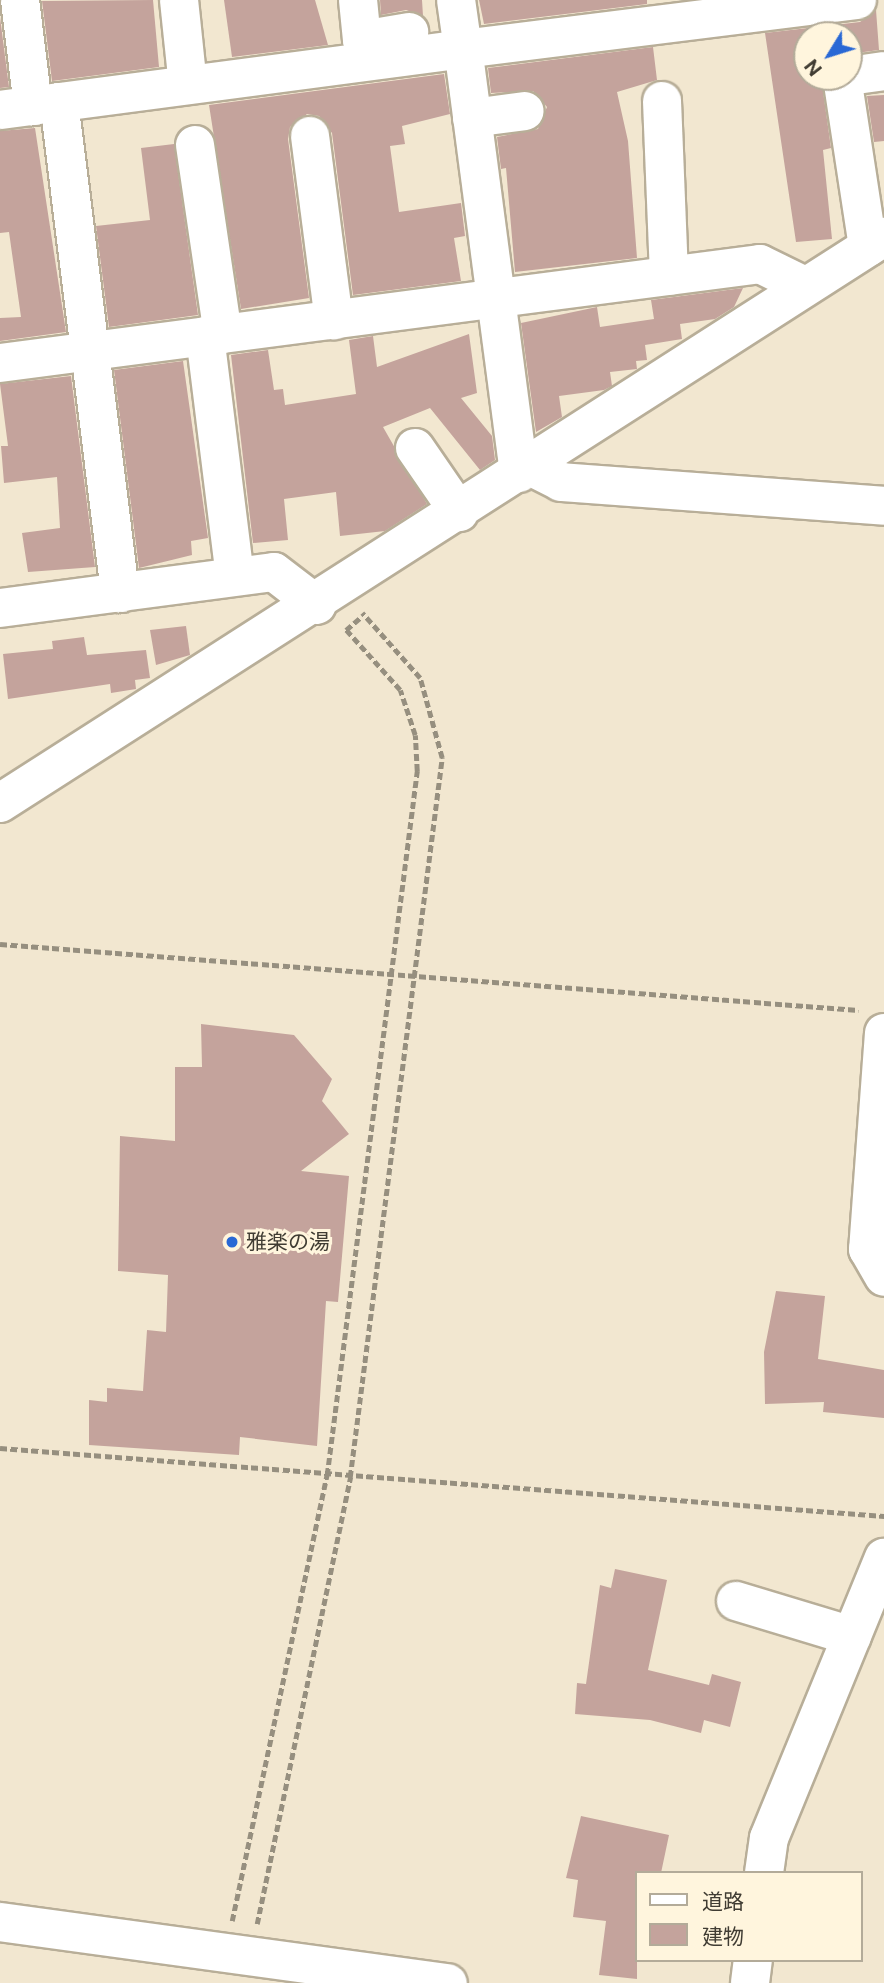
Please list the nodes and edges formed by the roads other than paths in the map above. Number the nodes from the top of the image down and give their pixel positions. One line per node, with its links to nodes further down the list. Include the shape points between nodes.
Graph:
1 (20, 0): 11 (street)
2 (179, 0): 8 (street)
3 (358, 0): 5 (street, via 362,40)
4 (857, 0): 5 (street)
5 (460, 24): 8 (street); 13 (street)
6 (884, 71): 7 (street)
7 (863, 74)
8 (188, 85): 11 (street)
9 (845, 91): 16 (street)
10 (662, 101): 17 (street)
11 (31, 106): 22 (street)
12 (524, 111): 13 (street)
13 (472, 118): 19 (street)
14 (310, 136): 20 (street)
15 (195, 145): 21 (street)
16 (876, 242): 18 (street)
17 (669, 275): 18 (street, via 760,264); 19 (street)
18 (804, 286): 25 (street)
19 (494, 299): 20 (street); 25 (street)
20 (334, 320): 21 (street)
21 (214, 335): 22 (street); 28 (street)
22 (90, 351): 23 (street); 29 (street)
23 (0, 363)
24 (415, 448): 27 (street)
25 (524, 469): 26 (street, via 561,482); 27 (street)
26 (884, 506)
27 (458, 512): 30 (street)
28 (235, 576): 29 (street); 30 (street, via 274,572)
29 (120, 593): 31 (street)
30 (340, 603): 32 (street)
31 (0, 608)
32 (0, 803)
33 (877, 1022): 34 (street, via 868,1249)
34 (884, 1277)
35 (884, 1558): 37 (street)
36 (736, 1601): 37 (street)
37 (852, 1636): 38 (street, via 769,1838)
38 (764, 1871)
39 (0, 1922): 41 (street)
40 (753, 1962): 42 (street)
41 (448, 1983)
42 (750, 1983)

